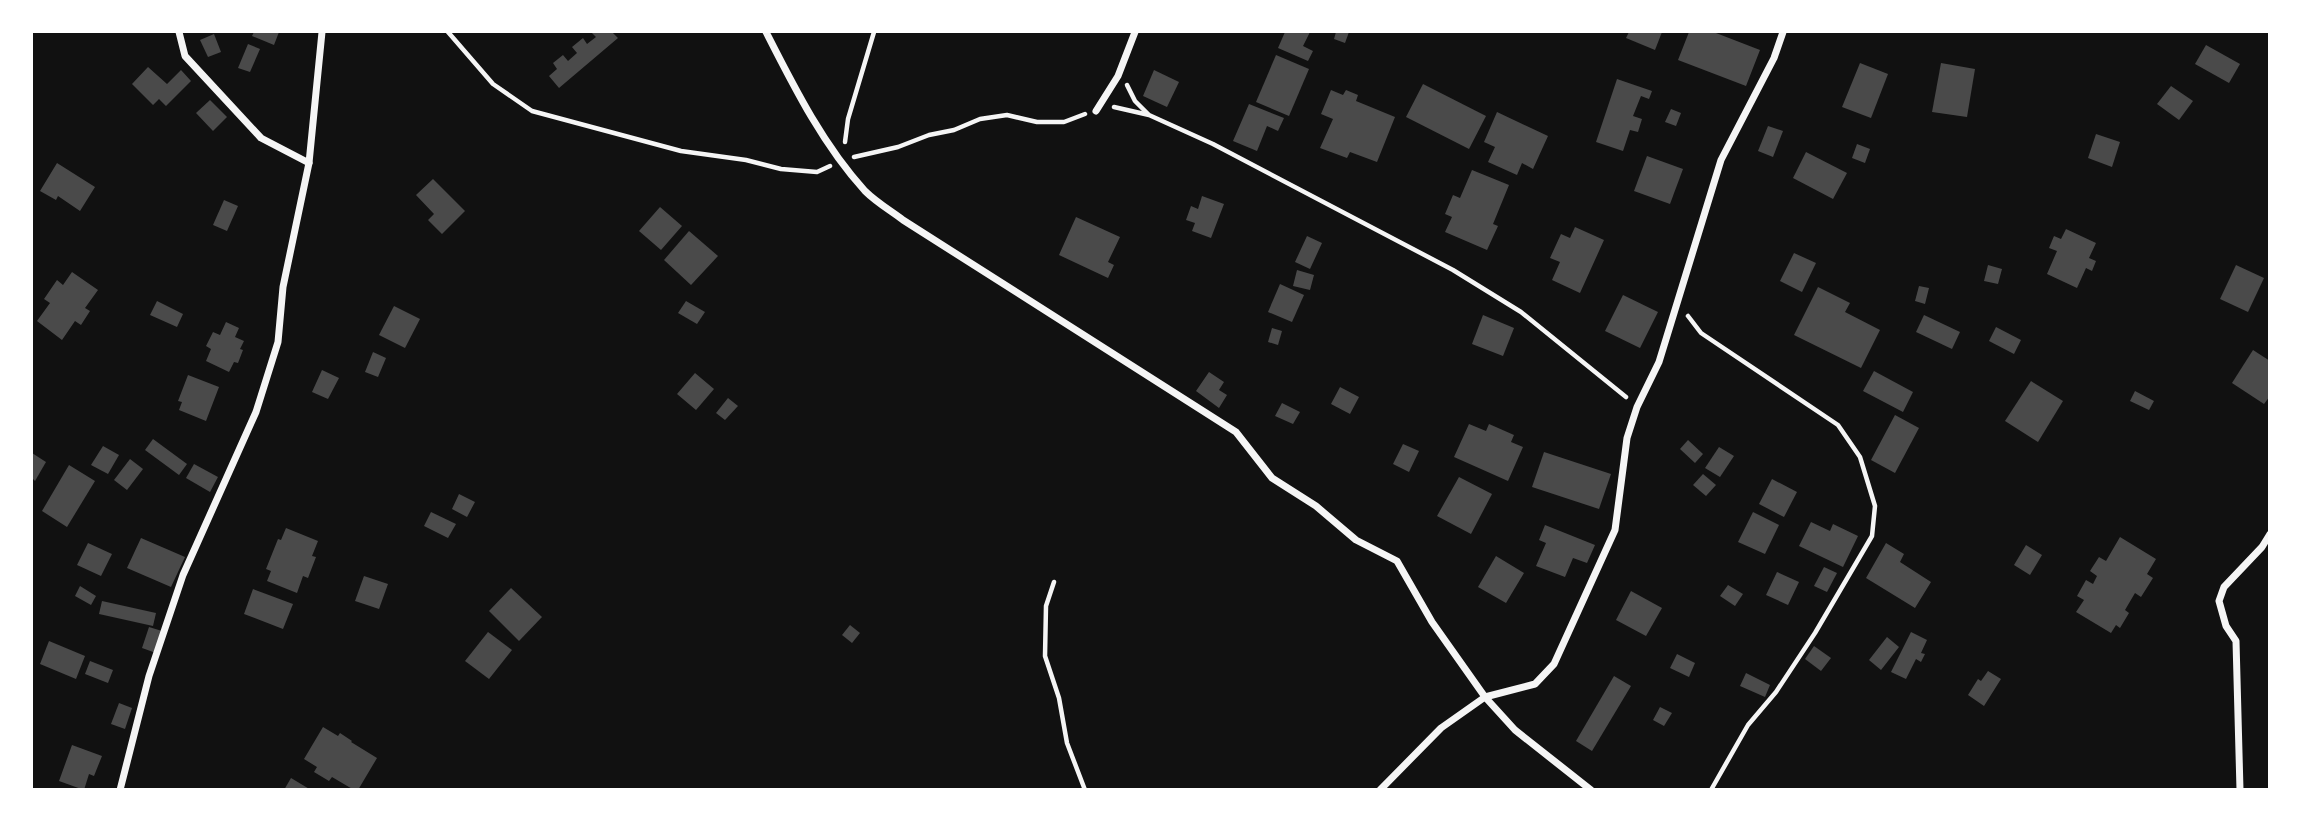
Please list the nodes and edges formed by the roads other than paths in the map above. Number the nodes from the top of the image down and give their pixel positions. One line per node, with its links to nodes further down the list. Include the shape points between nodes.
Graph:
1 (178, 32): 7 (street, via 185,56 261,138)
2 (321, 32): 7 (street)
3 (766, 32): 9 (street, via 825,139 866,192 1236,432 1272,478 1316,506 1356,540 1397,561 1432,622)
4 (1135, 32): 6 (street, via 1118,76)
5 (1783, 32): 9 (street, via 1721,160 1659,362 1637,407 1623,454 1615,530 1554,664 1535,684)
6 (1096, 111)
7 (309, 163): 10 (street, via 283,287 278,342 256,412 183,575 149,676)
8 (2270, 534): 13 (street, via 2224,587 2219,601 2236,641)
9 (1485, 697): 11 (street, via 1441,728); 12 (street, via 1515,730)
10 (120, 789)
11 (1380, 789)
12 (1591, 789)
13 (2240, 789)

